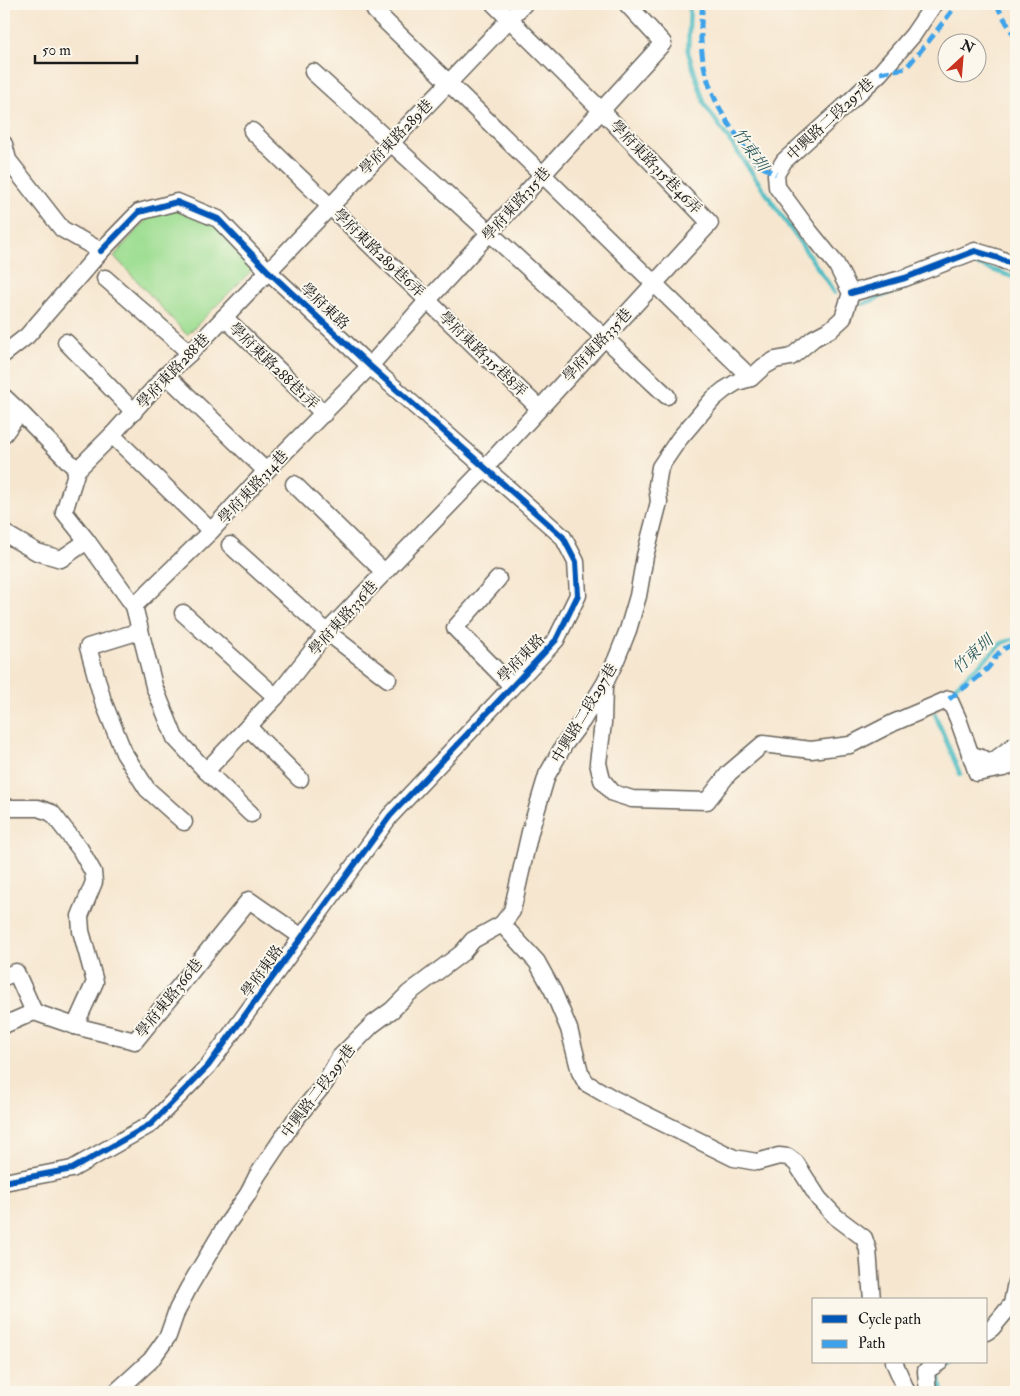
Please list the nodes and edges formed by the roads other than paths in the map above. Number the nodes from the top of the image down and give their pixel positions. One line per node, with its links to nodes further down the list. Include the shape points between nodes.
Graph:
1 (494, 4): 6 (street, 學府東路315巷46弄)
2 (524, 4): 6 (street, 學府東路289巷)
3 (627, 4): 9 (street, 學府東路315巷, via 663,43)
4 (934, 4): 22 (street, 中興路二段297巷, via 913,35 880,73 784,161 776,174 777,187 836,264)
5 (375, 11): 8 (street)
6 (509, 19): 8 (street, 學府東路289巷); 9 (street, 學府東路315巷46弄)
7 (313, 72): 11 (street)
8 (449, 82): 11 (street, 學府東路289巷); 13 (street)
9 (602, 111): 13 (street, 學府東路315巷); 15 (street, 學府東路315巷46弄)
10 (252, 131): 14 (street, 學府東路289巷6弄)
11 (391, 143): 14 (street, 學府東路289巷); 16 (street)
12 (4, 144): 17 (street, via 8,160 62,229)
13 (543, 175): 16 (street, 學府東路315巷); 21 (street)
14 (331, 206): 19 (street, 學府東路289巷); 23 (street, 學府東路289巷6弄)
15 (710, 223): 21 (street, 學府東路335巷)
16 (490, 233): 23 (street, 學府東路315巷); 25 (street)
17 (101, 251): 19 (street, 學府東路, via 139,212 177,202 218,219); 28 (street, 學府東路, via 27,336)
18 (1016, 266): 22 (street, via 975,251 904,278)
19 (268, 270): 24 (street, 學府東路288巷); 29 (street, 學府東路)
20 (105, 278): 27 (street)
21 (654, 283): 25 (street, 學府東路335巷); 31 (street)
22 (851, 293): 31 (street, 中興路二段297巷, via 843,318 831,329 791,357 775,360 763,367)
23 (428, 300): 29 (street, 學府東路315巷); 34 (street, 學府東路315巷8弄)
24 (224, 318): 27 (street, 學府東路288巷); 37 (street, 學府東路288巷1弄)
25 (604, 337): 32 (street); 34 (street, 學府東路335巷)
26 (66, 342): 36 (street)
27 (190, 353): 30 (street, 學府東路288巷)
28 (4, 354)
29 (370, 366): 37 (street, 學府東路314巷); 40 (street, 學府東路)
30 (166, 375): 36 (street, 學府東路288巷); 42 (street)
31 (751, 378): 55 (street, 中興路二段297巷, via 737,382 713,399 660,467 659,502 638,596 628,630)
32 (667, 396)
33 (4, 397): 35 (street)
34 (539, 408): 40 (street, 學府東路335巷)
35 (20, 412): 38 (street); 41 (street)
36 (134, 412): 39 (street, 學府東路288巷)
37 (324, 414): 42 (street, 學府東路314巷)
38 (4, 434)
39 (112, 435): 41 (street, 學府東路288巷); 44 (street)
40 (485, 468): 48 (street, 學府東路336巷); 56 (street, 學府東路, via 563,537 576,562 578,595 556,640)
41 (76, 470): 46 (street, via 64,512)
42 (266, 471): 44 (street, 學府東路314巷)
43 (294, 484): 48 (street)
44 (211, 531): 50 (street, 學府東路314巷)
45 (4, 533): 46 (street, via 37,552 61,559)
46 (87, 541): 50 (street)
47 (230, 545): 53 (street)
48 (384, 572): 53 (street, 學府東路336巷)
49 (498, 579): 56 (street, via 455,628)
50 (134, 606): 52 (street)
51 (183, 613): 57 (street)
52 (140, 631): 62 (street, via 154,686 175,738); 66 (street, via 88,648 124,753 147,789)
53 (327, 632): 54 (street); 57 (street, 學府東路336巷)
54 (388, 679)
55 (605, 683): 60 (street, via 598,763 602,780 613,793 632,799 707,801 729,774 763,744 811,750 850,745 948,699); 67 (street, 中興路二段297巷, via 547,775 512,911)
56 (512, 686): 68 (street, 學府東路, via 390,816)
57 (276, 697): 58 (street, 學府東路336巷)
58 (248, 727): 62 (street, 學府東路336巷); 63 (street)
59 (1016, 744): 60 (street, via 992,762)
60 (970, 754): 61 (street, via 977,773)
61 (1016, 763)
62 (206, 771): 65 (street)
63 (300, 779)
64 (4, 808): 72 (street, via 38,808 52,813 93,872 94,882 80,916 95,982)
65 (251, 814)
66 (184, 822)
67 (502, 924): 75 (street, via 537,962 553,991 586,1083 734,1158 757,1162 779,1156 788,1157 796,1163 824,1205 864,1238); 79 (street, 中興路二段297巷, via 473,940 462,953 373,1024 339,1058 325,1083 273,1151 223,1230 188,1287 168,1336 151,1360)
68 (302, 937): 72 (street, 學府東路366巷, via 249,900 135,1041); 73 (street, 學府東路, via 208,1066 151,1124 72,1169)
69 (4, 977): 70 (street, via 16,972)
70 (34, 1012): 71 (street); 72 (street)
71 (4, 1025)
72 (75, 1026)
73 (4, 1182)
74 (1016, 1282): 76 (street, via 1012,1304)
75 (872, 1298)
76 (988, 1331)
77 (895, 1364): 80 (street)
78 (937, 1364): 81 (street, via 926,1371)
79 (116, 1392)
80 (907, 1392)
81 (928, 1392)

